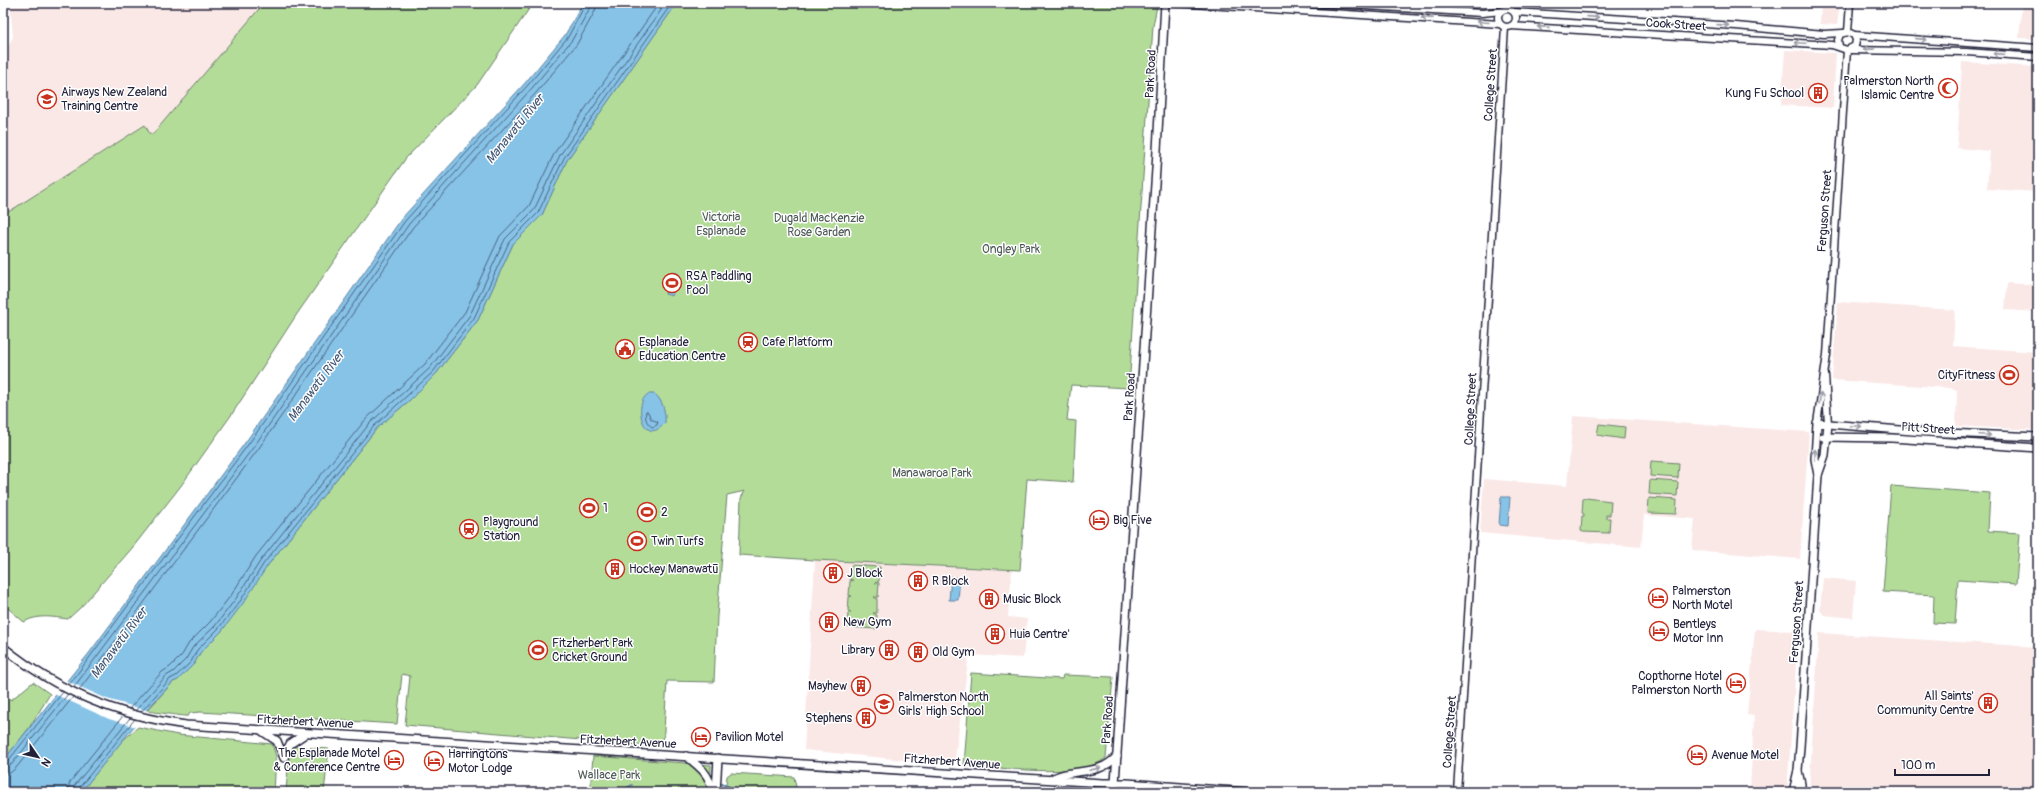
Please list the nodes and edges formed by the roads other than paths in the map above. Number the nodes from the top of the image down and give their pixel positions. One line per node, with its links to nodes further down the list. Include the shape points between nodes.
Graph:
1 (1165, 3): 33 (main road, Park Road)
2 (1176, 3): 7 (street, Cook Street)
3 (1317, 3): 5 (street)
4 (1850, 3): 12 (street)
5 (1335, 4): 7 (street); 8 (street)
6 (1505, 8): 8 (street, via 1482,13); 9 (street, Cook Street); 11 (street, via 1498,16)
7 (1335, 12): 10 (street, Cook Street, one-way to 7)
8 (1466, 12): 10 (street)
9 (1514, 12): 11 (street, via 1516,20); 12 (street, Cook Street, one-way to 12, via 1824,34)
10 (1466, 20): 11 (street, Cook Street, one-way to 10)
11 (1505, 25): 13 (street, Cook Street, one-way to 11); 42 (street, College Street)
12 (1848, 33): 13 (street, via 1838,40); 14 (street, Cook Street, one-way to 14); 16 (street, Ferguson Street, via 1856,43)
13 (1839, 46): 16 (street)
14 (2026, 47): 15 (street, Cook Street); 17 (street)
15 (2038, 48)
16 (1849, 50): 17 (street, one-way to 16); 19 (street, Ferguson Street)
17 (2026, 56): 18 (street)
18 (2038, 57)
19 (1825, 374): 20 (street, Ferguson Street, one-way to 19); 21 (street, Ferguson Street)
20 (1817, 423): 21 (main road, Pitt Street); 23 (main road, Ferguson Street)
21 (1828, 424): 22 (main road, Pitt Street, one-way to 22); 24 (main road, Ferguson Street)
22 (1968, 434): 25 (main road, Pitt Street, one-way to 25); 26 (main road)
23 (1816, 436): 24 (main road, Pitt Street); 28 (main road, Ferguson Street, one-way to 23, via 1815,459)
24 (1827, 437): 26 (main road, Pitt Street); 28 (main road, Ferguson Street, via 1823,462)
25 (2038, 437)
26 (1968, 443): 27 (main road, Pitt Street)
27 (2038, 448)
28 (1818, 474): 35 (main road, Ferguson Street)
29 (3, 647): 30 (main road, Fitzherbert Avenue, via 52,682 116,711 186,725)
30 (259, 730): 31 (main road, Fitzherbert Avenue); 31 (main road, via 277,741 284,758 290,744)
31 (308, 733): 32 (main road, Fitzherbert Avenue)
32 (686, 756): 34 (main road, Fitzherbert Avenue); 38 (main road, via 705,773)
33 (1117, 756): 36 (main road, one-way to 33, via 1070,773 1098,769 1110,764); 37 (main road, Park Road)
34 (718, 758): 36 (main road, Fitzherbert Avenue); 39 (main road)
35 (1798, 770): 43 (main road, Ferguson Street); 44 (main road, Ferguson Street, via 1802,784)
36 (1048, 780): 37 (main road, Fitzherbert Avenue)
37 (1115, 783): 40 (street, Park Road); 41 (main road, Fitzherbert Avenue)
38 (712, 792)
39 (716, 792)
40 (1115, 792)
41 (1248, 792)
42 (1457, 792)
43 (1792, 792)
44 (1801, 792)

